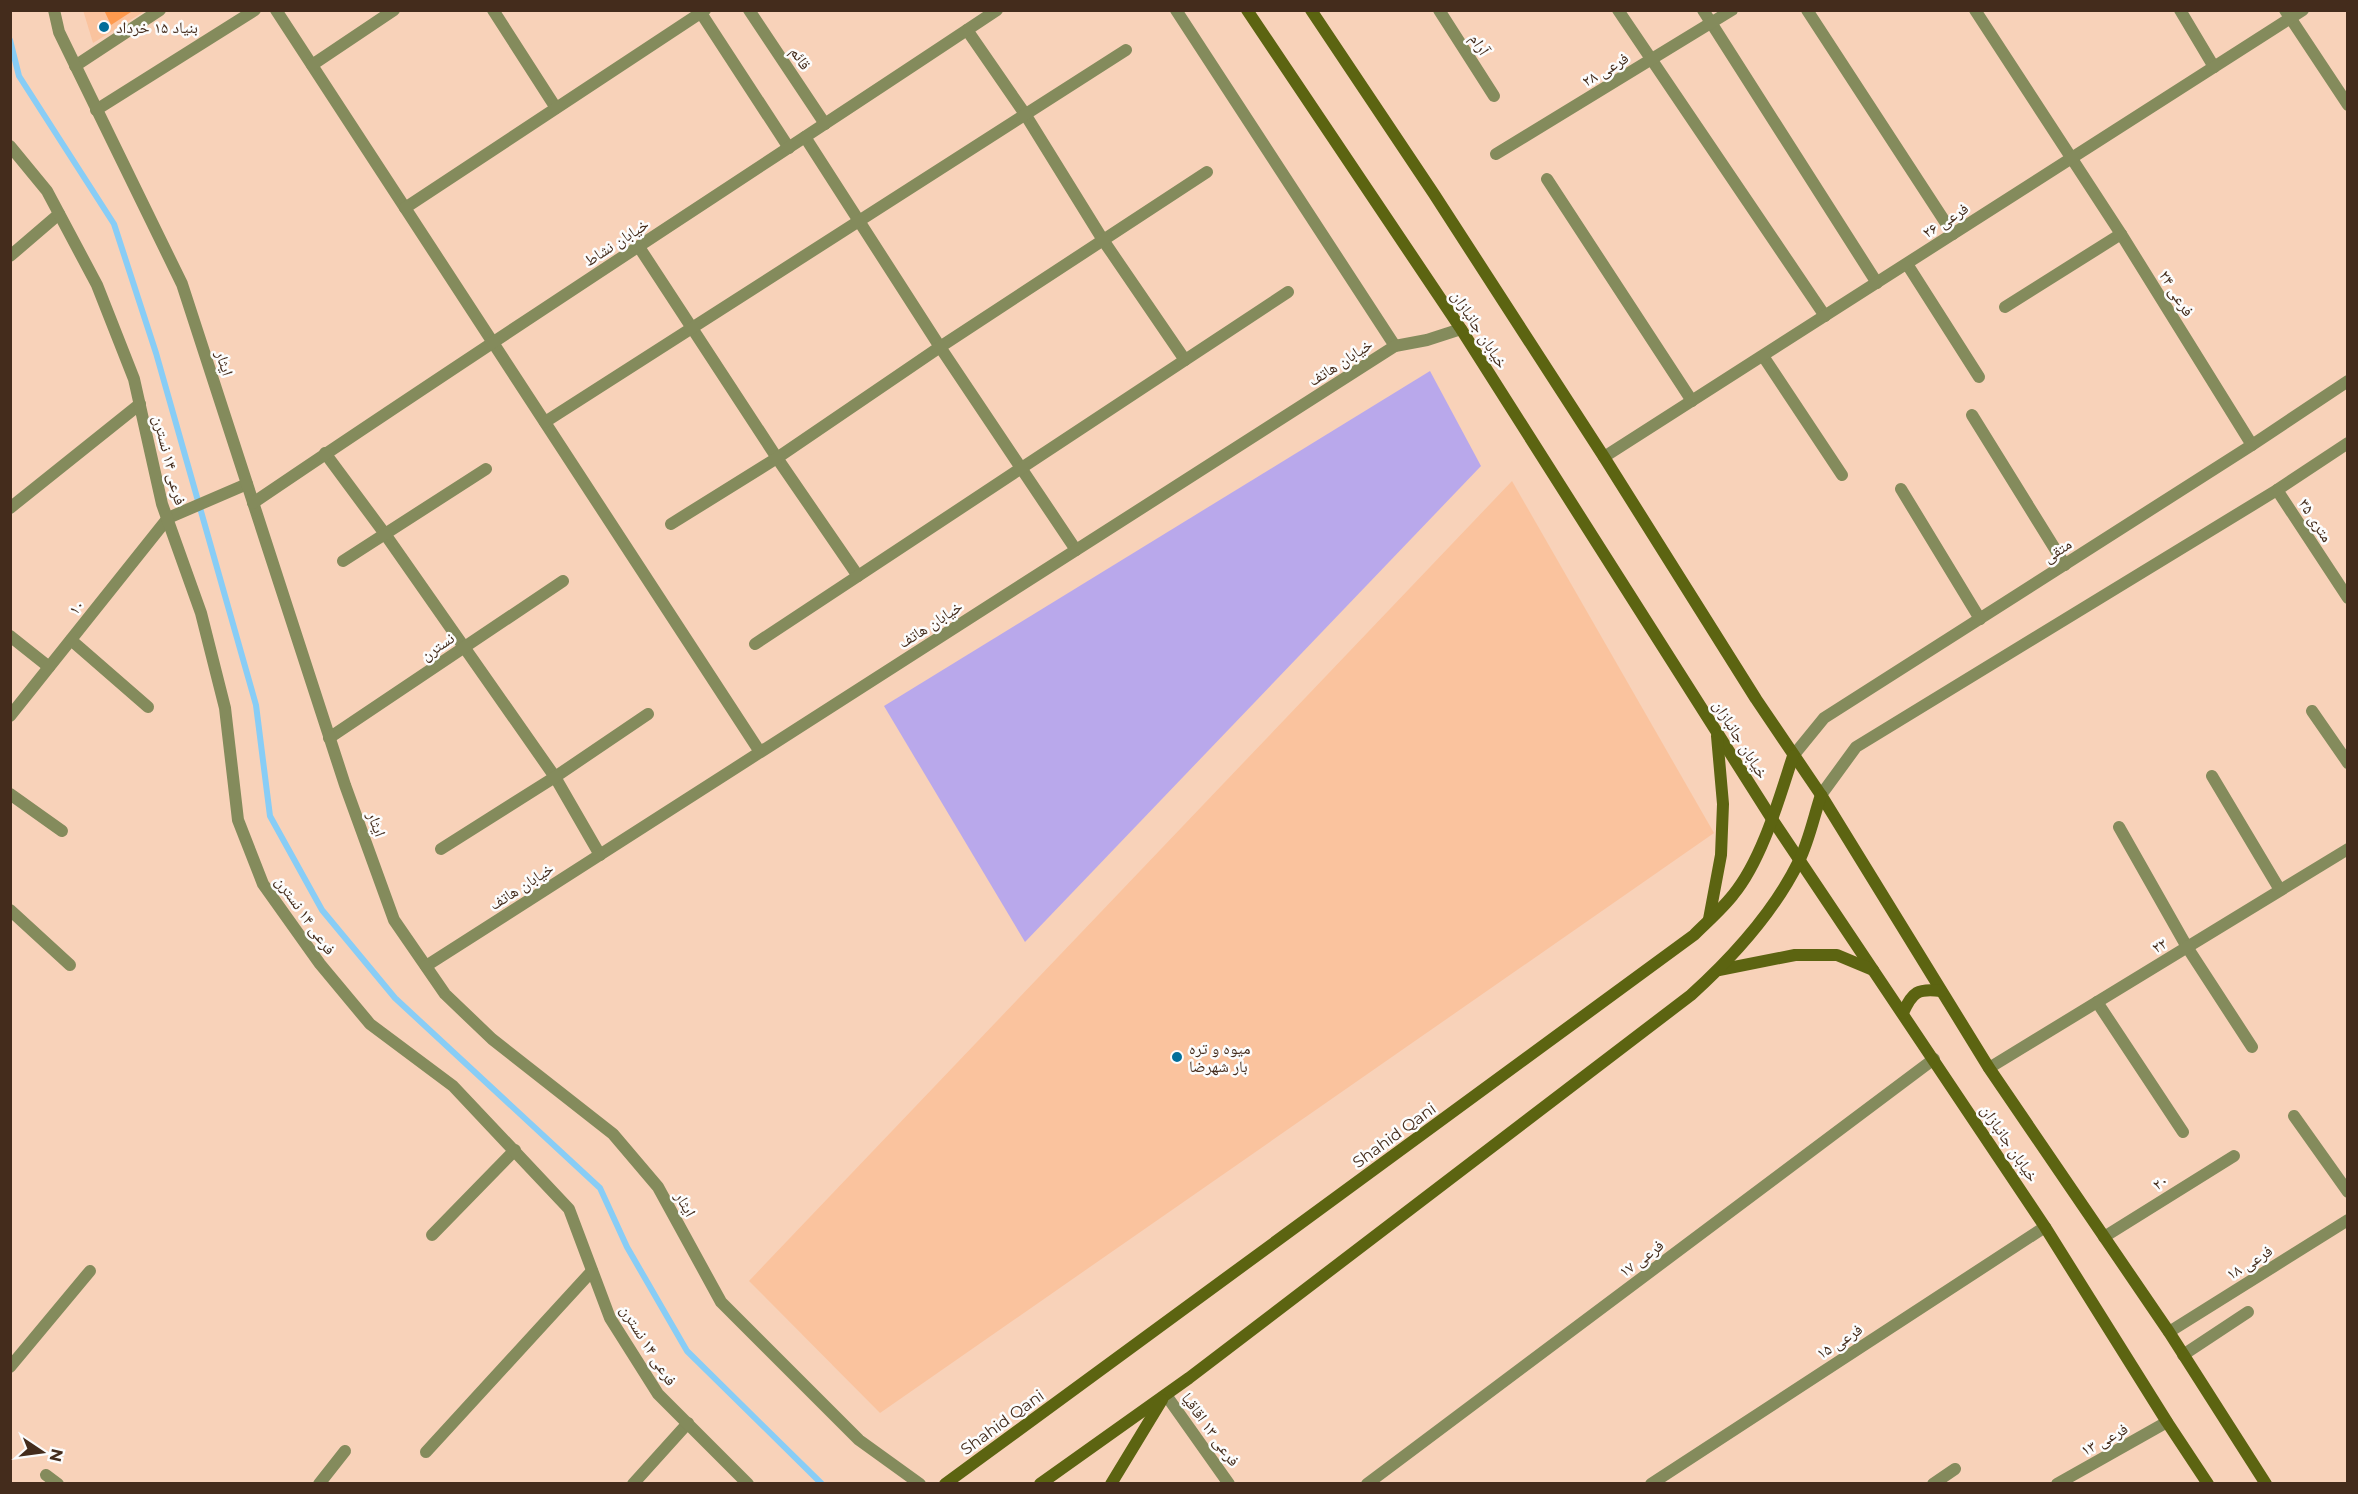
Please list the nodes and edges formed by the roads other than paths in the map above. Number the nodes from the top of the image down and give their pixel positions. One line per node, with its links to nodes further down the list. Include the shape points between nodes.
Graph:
1 (54, 10): 27 (street, ایثار, via 59,32)
2 (160, 10): 27 (street)
3 (255, 10): 32 (street)
4 (276, 10): 26 (street)
5 (394, 10): 26 (street)
6 (493, 10): 31 (street)
7 (748, 10): 34 (street, قائم)
8 (997, 10): 23 (street, خیابان نشاط)
9 (1176, 10): 58 (street)
10 (1247, 10): 56 (main road, خیابان جانبازان)
11 (1311, 10): 71 (main road, خیابان جانبازان)
12 (1439, 10): 29 (street, آرام)
13 (1618, 10): 25 (street)
14 (1703, 10): 22 (street)
15 (1732, 10): 22 (street, فرعی ۲۸)
16 (1807, 10): 45 (street)
17 (1975, 10): 39 (street, فرعی ۲۴)
18 (2180, 10): 28 (street)
19 (2303, 10): 21 (street, فرعی ۲۶)
20 (702, 11): 31 (street); 37 (street)
21 (2288, 15): 28 (street, فرعی ۲۶); 30 (street)
22 (1712, 24): 25 (street, فرعی ۲۸); 51 (street)
23 (967, 30): 33 (street); 34 (street, خیابان نشاط)
24 (1126, 50): 33 (street)
25 (1651, 61): 38 (street, فرعی ۲۸); 54 (street)
26 (312, 65): 42 (street)
27 (75, 66): 32 (street, ایثار)
28 (2214, 67): 39 (street, فرعی ۲۶)
29 (1494, 96)
30 (2348, 105)
31 (556, 108): 42 (street)
32 (96, 111): 76 (street, ایثار, via 182,284)
33 (1025, 114): 44 (street); 47 (street)
34 (825, 124): 35 (street, خیابان نشاط)
35 (805, 137): 37 (street, خیابان نشاط); 44 (street)
36 (10, 146): 43 (street, فرعی ۱۴ نسترن, via 47,191)
37 (789, 148): 48 (street, خیابان نشاط)
38 (1496, 154)
39 (2073, 158): 45 (street, فرعی ۲۶); 46 (street, فرعی ۲۴)
40 (1207, 172): 47 (street)
41 (1547, 179): 64 (street)
42 (405, 208): 57 (street)
43 (59, 214): 49 (street); 65 (street, فرعی ۱۴ نسترن, via 97,285)
44 (859, 221): 55 (street); 59 (street)
45 (1953, 234): 50 (street, فرعی ۲۶)
46 (2121, 234): 53 (street); 69 (street, فرعی ۲۴)
47 (1103, 240): 59 (street); 61 (street)
48 (639, 247): 55 (street); 57 (street, خیابان نشاط)
49 (10, 256)
50 (1907, 264): 51 (street, فرعی ۲۶); 62 (street)
51 (1876, 283): 54 (street, فرعی ۲۶)
52 (1288, 292): 61 (street)
53 (2005, 307)
54 (1825, 316): 60 (street, فرعی ۲۶)
55 (692, 328): 67 (street); 72 (street)
56 (1461, 329): 58 (street, خیابان هاتف); 100 (main road, خیابان جانبازان)
57 (492, 341): 67 (street); 70 (street, خیابان نشاط)
58 (1395, 346): 84 (street, خیابان هاتف)
59 (940, 347): 72 (street); 73 (street)
60 (1763, 356): 64 (street, فرعی ۲۶); 75 (street)
61 (1185, 360): 73 (street)
62 (1979, 377)
63 (2348, 381): 69 (street, متقی)
64 (1692, 401): 71 (street, فرعی ۲۶)
65 (140, 404): 80 (street); 81 (street, فرعی ۱۴ نسترن)
66 (1972, 415): 86 (street)
67 (545, 422): 102 (street)
68 (2348, 443): 78 (street)
69 (2252, 445): 86 (street, متقی)
70 (326, 453): 79 (street, خیابان نشاط); 83 (street)
71 (1604, 457): 103 (main road, خیابان جانبازان)
72 (777, 458): 82 (street); 87 (street)
73 (1023, 467): 84 (street); 87 (street)
74 (486, 469): 83 (street)
75 (1842, 475)
76 (246, 484): 79 (street, ایثار); 81 (street)
77 (1901, 489): 90 (street)
78 (2277, 490): 89 (street, ۳۵ متری); 108 (street, via 1856,747)
79 (253, 503): 101 (street, ایثار)
80 (10, 508)
81 (168, 518): 92 (street, ۱۰); 132 (street, فرعی ۱۴ نسترن, via 201,613 225,708 238,820 263,884 320,964 370,1024 453,1086)
82 (671, 524)
83 (385, 534): 85 (street); 94 (street)
84 (1076, 550): 102 (street, خیابان هاتف)
85 (343, 561)
86 (2065, 565): 90 (street, متقی)
87 (858, 576): 93 (street)
88 (563, 581): 94 (street, نسترن)
89 (2348, 598)
90 (1980, 619): 103 (street, متقی, via 1824,718)
91 (10, 636): 95 (street)
92 (71, 640): 95 (street, ۱۰); 96 (street)
93 (755, 644)
94 (464, 648): 101 (street, نسترن); 106 (street)
95 (49, 667): 99 (street, ۱۰)
96 (148, 707)
97 (2312, 711): 104 (street)
98 (648, 714): 106 (street)
99 (10, 716)
100 (1716, 731): 109 (main road, خیابان جانبازان); 118 (main road, via 1723,804 1721,855)
101 (330, 738): 121 (street, ایثار, via 394,920)
102 (760, 752): 114 (street, خیابان هاتف)
103 (1793, 756): 108 (main road, خیابان جانبازان); 109 (main road, Shahid Qani)
104 (2348, 764)
105 (2212, 776): 116 (street)
106 (555, 777): 112 (street); 114 (street)
107 (10, 795): 111 (street)
108 (1821, 795): 115 (main road); 124 (main road, خیابان جانبازان)
109 (1772, 819): 115 (main road, خیابان جانبازان); 118 (main road, Shahid Qani, via 1734,895)
110 (2119, 827): 119 (street)
111 (62, 831)
112 (441, 849)
113 (2348, 849): 116 (street, ۲۲)
114 (600, 855): 121 (street, خیابان هاتف)
115 (1800, 861): 122 (main road, via 1762,920); 123 (main road, خیابان جانبازان)
116 (2280, 890): 119 (street, ۲۲)
117 (10, 910): 120 (street)
118 (1709, 919): 157 (main road, Shahid Qani, via 1645,971)
119 (2187, 947): 125 (street, ۲۲); 127 (street)
120 (70, 965)
121 (426, 966): 156 (street, ایثار, via 445,994 492,1039 613,1134 658,1187 721,1302 859,1440)
122 (1719, 970): 123 (main road, via 1795,955 1837,955); 145 (main road)
123 (1874, 971): 126 (main road, خیابان جانبازان)
124 (1941, 991): 126 (main road, via 1917,992); 129 (main road, خیابان جانبازان)
125 (2097, 1002): 129 (street, ۲۲); 131 (street)
126 (1903, 1013): 128 (main road, خیابان جانبازان)
127 (2252, 1047)
128 (1934, 1059): 136 (main road, خیابان جانبازان); 161 (street, فرعی ۱۷)
129 (1989, 1068): 138 (main road, خیابان جانبازان)
130 (2294, 1116): 134 (street)
131 (2183, 1132)
132 (515, 1150): 137 (street); 140 (street, فرعی ۱۴ نسترن, via 569,1209)
133 (2234, 1156): 138 (street, ۲۰)
134 (2348, 1192)
135 (2348, 1220): 142 (street, فرعی ۱۸)
136 (2045, 1227): 146 (main road, خیابان جانبازان); 162 (street, فرعی ۱۵)
137 (432, 1235)
138 (2104, 1237): 142 (main road, خیابان جانبازان)
139 (90, 1271): 144 (street)
140 (592, 1271): 147 (street, فرعی ۱۴ نسترن, via 610,1318 658,1394); 149 (street)
141 (2248, 1312): 143 (street)
142 (2169, 1332): 143 (main road, خیابان جانبازان)
143 (2183, 1355): 166 (main road, خیابان جانبازان)
144 (10, 1367)
145 (1166, 1395): 158 (main road); 159 (main road); 160 (street, فرعی ۱۳ اقاقیا)
146 (2167, 1422): 164 (street, فرعی ۱۳); 165 (main road, خیابان جانبازان)
147 (688, 1423): 154 (street); 155 (street, فرعی ۱۴ نسترن)
148 (345, 1451): 153 (street)
149 (426, 1452)
150 (1954, 1469): 163 (street)
151 (46, 1475): 152 (street)
152 (58, 1484)
153 (319, 1484)
154 (633, 1484)
155 (748, 1484)
156 (920, 1484)
157 (945, 1484)
158 (1040, 1484)
159 (1111, 1484)
160 (1230, 1484)
161 (1367, 1484)
162 (1651, 1484)
163 (1933, 1484)
164 (2057, 1484)
165 (2208, 1484)
166 (2266, 1484)

